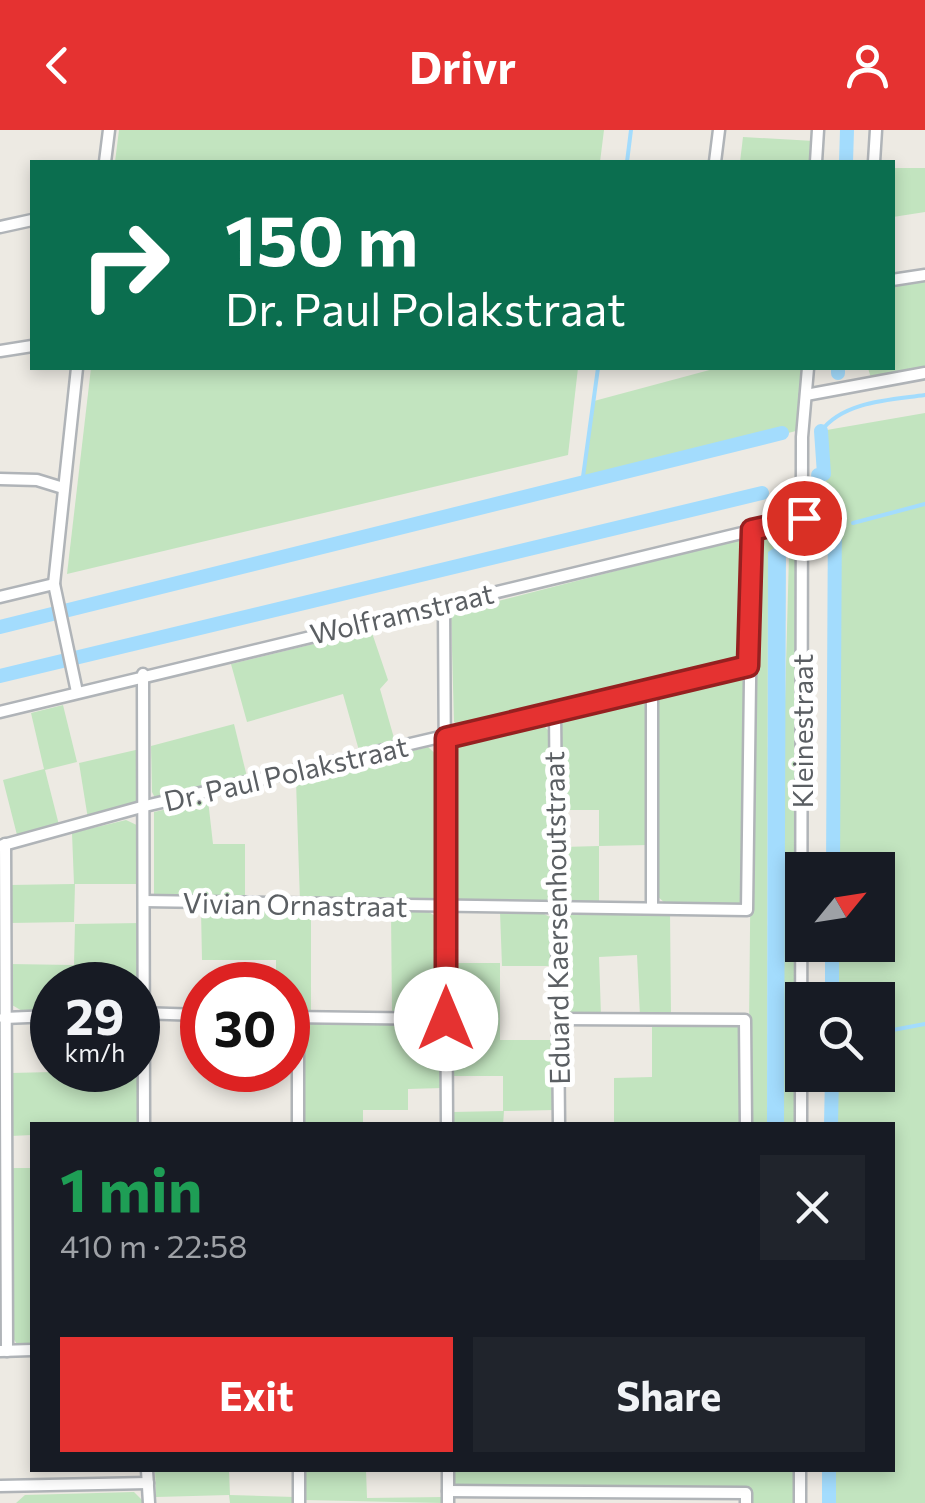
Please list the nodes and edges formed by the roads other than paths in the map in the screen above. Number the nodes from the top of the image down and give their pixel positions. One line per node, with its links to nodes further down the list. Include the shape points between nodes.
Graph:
1 (109, 130): 5 (street)
2 (719, 130): 6 (street)
3 (818, 130): 7 (street)
4 (876, 130): 8 (street)
5 (105, 160)
6 (715, 160)
7 (816, 160)
8 (874, 160)
9 (30, 220): 10 (street)
10 (0, 227)
11 (925, 275): 12 (street)
12 (895, 280)
13 (30, 346): 14 (street)
14 (0, 351)
15 (77, 370): 22 (street)
16 (808, 370): 20 (street, Kleinestraat)
17 (863, 370): 19 (street)
18 (925, 373): 19 (street)
19 (863, 384): 20 (street)
20 (806, 395): 23 (street, Kleinestraat)
21 (0, 479): 22 (street)
22 (64, 488): 25 (street)
23 (804, 518): 24 (street, Wolframstraat); 54 (street, Kleinestraat)
24 (752, 530): 27 (street, Wolframstraat); 28 (street)
25 (54, 584): 26 (street); 30 (street)
26 (0, 597)
27 (444, 605): 29 (street, Wolframstraat); 34 (street)
28 (748, 666): 31 (street, Dr. Paul Polakstraat); 40 (street, Vivian Ornastraat, via 747,910)
29 (142, 674): 30 (street, Wolframstraat); 35 (street)
30 (76, 687): 32 (street, Wolframstraat)
31 (652, 689): 33 (street, Dr. Paul Polakstraat); 40 (street)
32 (0, 712)
33 (556, 712): 34 (street, Dr. Paul Polakstraat); 39 (street, Eduard Kaersenhoutstraat)
34 (446, 738): 35 (street, Dr. Paul Polakstraat); 38 (street)
35 (145, 806): 36 (street, Dr. Paul Polakstraat); 37 (street)
36 (2, 845): 43 (street)
37 (144, 902): 38 (street, Vivian Ornastraat); 41 (street)
38 (445, 907): 39 (street, Vivian Ornastraat); 45 (street)
39 (557, 908): 40 (street, Vivian Ornastraat); 46 (street, Eduard Kaersenhoutstraat)
40 (652, 908)
41 (142, 962)
42 (30, 1017): 43 (street)
43 (4, 1018): 56 (street)
44 (310, 1018): 45 (street)
45 (446, 1019): 51 (street)
46 (560, 1019): 52 (street, Eduard Kaersenhoutstraat); 53 (street, via 745,1020)
47 (143, 1092): 49 (street)
48 (296, 1092): 50 (street)
49 (144, 1122)
50 (298, 1122)
51 (447, 1122)
52 (559, 1122)
53 (746, 1122)
54 (801, 1122)
55 (30, 1350): 56 (street)
56 (4, 1351)
57 (148, 1472): 60 (street)
58 (299, 1472): 65 (street)
59 (800, 1472): 66 (street)
60 (148, 1484): 61 (street); 64 (street)
61 (0, 1486)
62 (448, 1497): 63 (street)
63 (746, 1498)
64 (149, 1503)
65 (299, 1503)
66 (800, 1503)

